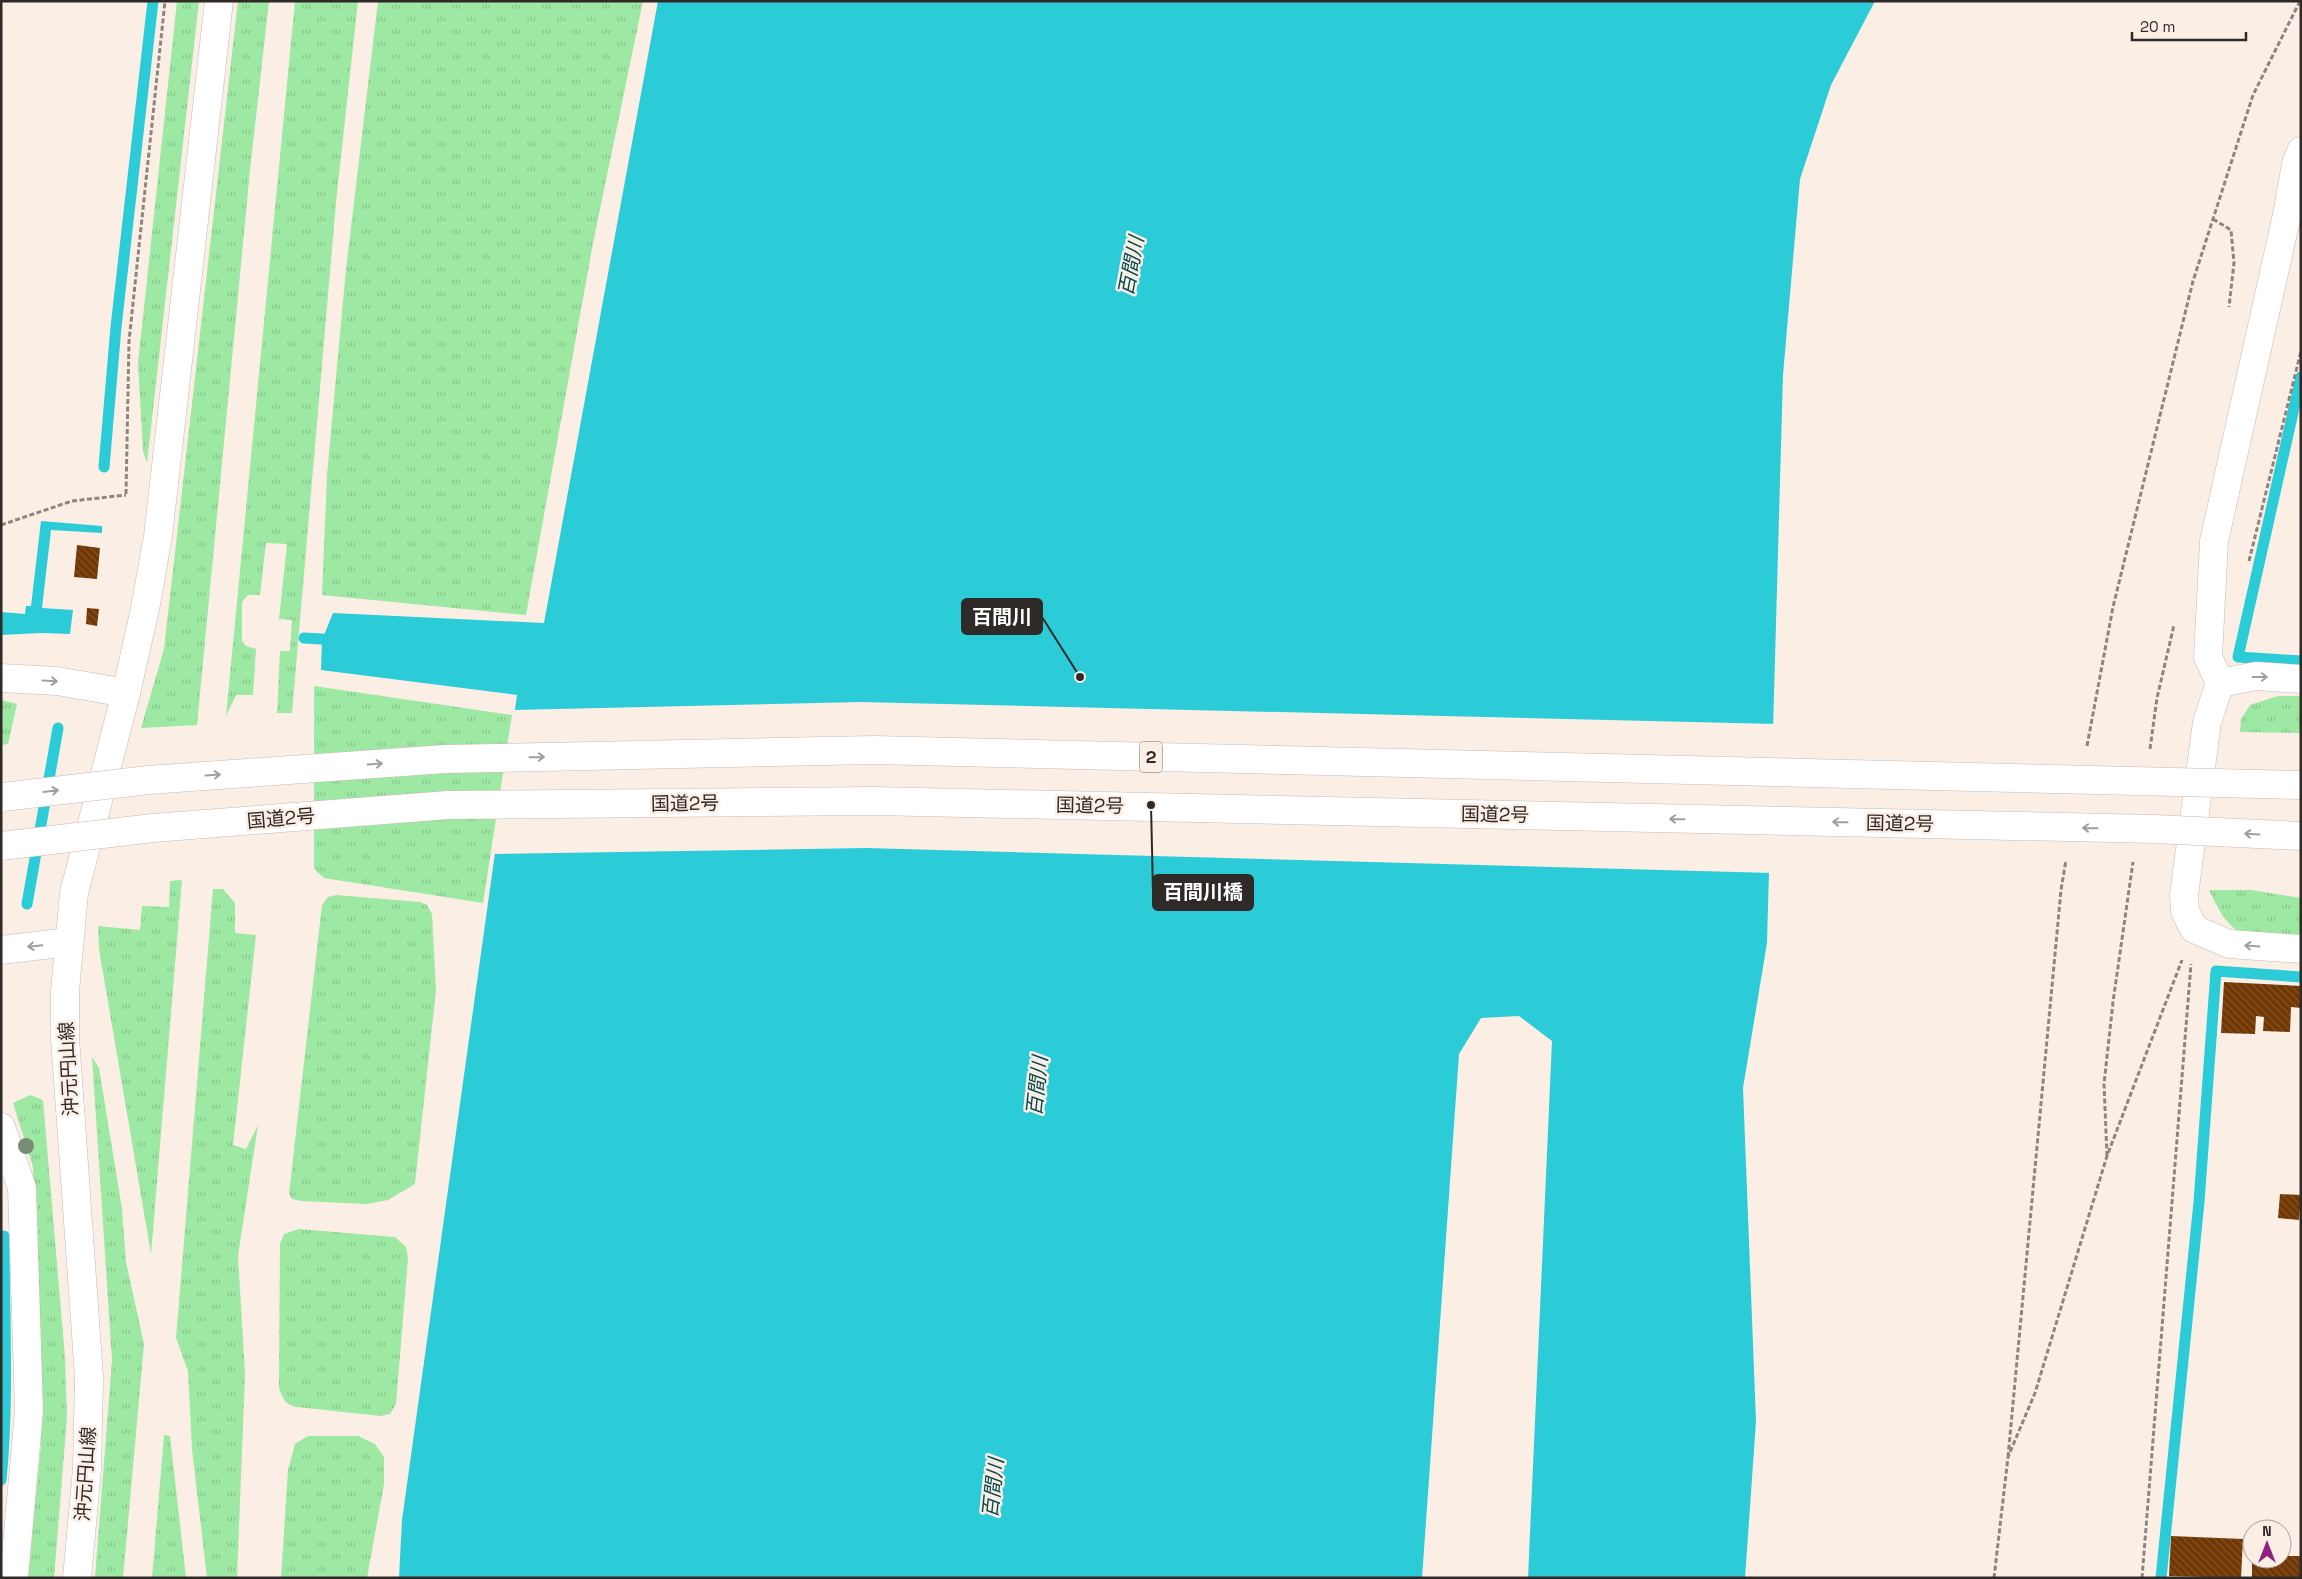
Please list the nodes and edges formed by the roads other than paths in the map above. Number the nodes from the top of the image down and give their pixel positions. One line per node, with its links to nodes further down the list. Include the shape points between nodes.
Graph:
1 (219, 1): 6 (main road, 沖元円山線, via 158,536)
2 (2301, 151): 5 (main road, via 2214,541 2208,657)
3 (1, 678): 6 (main road, one-way to 6, via 57,681)
4 (2301, 679): 5 (main road, one-way to 4, via 2256,676)
5 (2220, 683): 12 (main road, one-way to 5, via 2229,944 2194,929 2185,911 2184,895 2207,722)
6 (126, 693): 11 (main road, 沖元円山線, via 74,893)
7 (2301, 785): 8 (main road, 2, one-way to 7, bridge, via 148,780 445,759 874,750)
8 (2, 797)
9 (2301, 836): 10 (main road, 国道2号, one-way to 10, bridge, via 2134,829 874,801 448,805 153,828)
10 (1, 846)
11 (68, 942): 13 (main road, one-way to 13); 16 (main road, 沖元円山線, via 65,1038 89,1377 87,1469)
12 (2301, 949)
13 (1, 950)
14 (1, 1127): 15 (main road, via 22,1188 29,1410)
15 (14, 1578)
16 (77, 1578)

